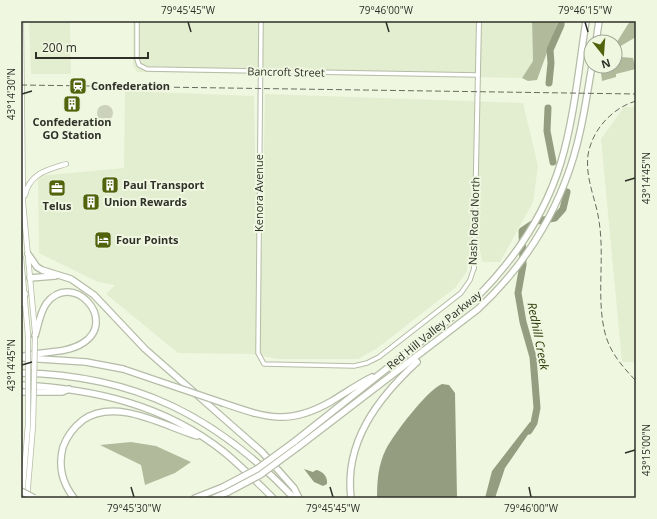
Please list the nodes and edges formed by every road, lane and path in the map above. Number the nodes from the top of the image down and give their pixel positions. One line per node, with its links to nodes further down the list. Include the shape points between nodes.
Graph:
1 (21, 21): 12 (main road)
2 (137, 21): 8 (street, Bancroft Street, via 137,59 142,68)
3 (261, 21): 8 (street, Kenora Avenue)
4 (479, 21): 10 (main road, Nash Road North)
5 (586, 21): 26 (highway, Red Hill Valley Parkway, via 565,147 551,191 538,216 517,250 493,280 452,318)
6 (600, 23): 7 (highway)
7 (598, 34)
8 (261, 72): 10 (street, Bancroft Street); 24 (street, Kenora Avenue, via 258,353)
9 (591, 74): 22 (highway, Red Hill Valley Parkway, via 574,155 549,219 501,288)
10 (478, 75): 15 (main road, Nash Road North)
11 (66, 164): 12 (main road, via 35,176 26,190)
12 (23, 203): 13 (main road)
13 (28, 254): 16 (highway, via 37,266); 17 (main road)
14 (21, 258): 18 (main road)
15 (474, 268): 24 (street, Nash Road North, via 461,293 379,357 367,363 354,366)
16 (61, 276): 17 (highway); 39 (highway, via 80,284 94,295 145,349 262,452 294,488)
17 (30, 278): 18 (street); 19 (main road)
18 (22, 280): 19 (main road)
19 (28, 294): 20 (highway); 21 (main road); 30 (main road, bridge)
20 (21, 304)
21 (35, 336): 23 (highway, via 45,306 55,296 68,292 75,293 86,299 93,308 96,317 95,327 92,335 84,343 64,350 31,354); 30 (main road, bridge)
22 (426, 351): 36 (highway, bridge, via 260,475); 40 (highway, via 386,393 366,421 354,453)
23 (21, 358): 26 (highway, bridge, via 86,362 123,370 268,417 295,416 314,410)
24 (264, 364)
25 (21, 373): 38 (highway, via 48,374 118,386 170,404 210,426 239,446)
26 (379, 374): 35 (highway, bridge, via 257,469)
27 (21, 385): 28 (highway)
28 (71, 389): 29 (highway, via 62,392); 31 (highway, via 144,408)
29 (21, 392)
30 (31, 425): 32 (main road)
31 (205, 439): 34 (highway, via 148,418 123,412 103,412 87,418 70,434 61,454 63,478); 37 (highway, via 241,467)
32 (22, 496): 33 (highway, bridge)
33 (34, 498)
34 (74, 498)
35 (195, 498)
36 (214, 498)
37 (273, 498)
38 (294, 498)
39 (299, 498)
40 (351, 498)

